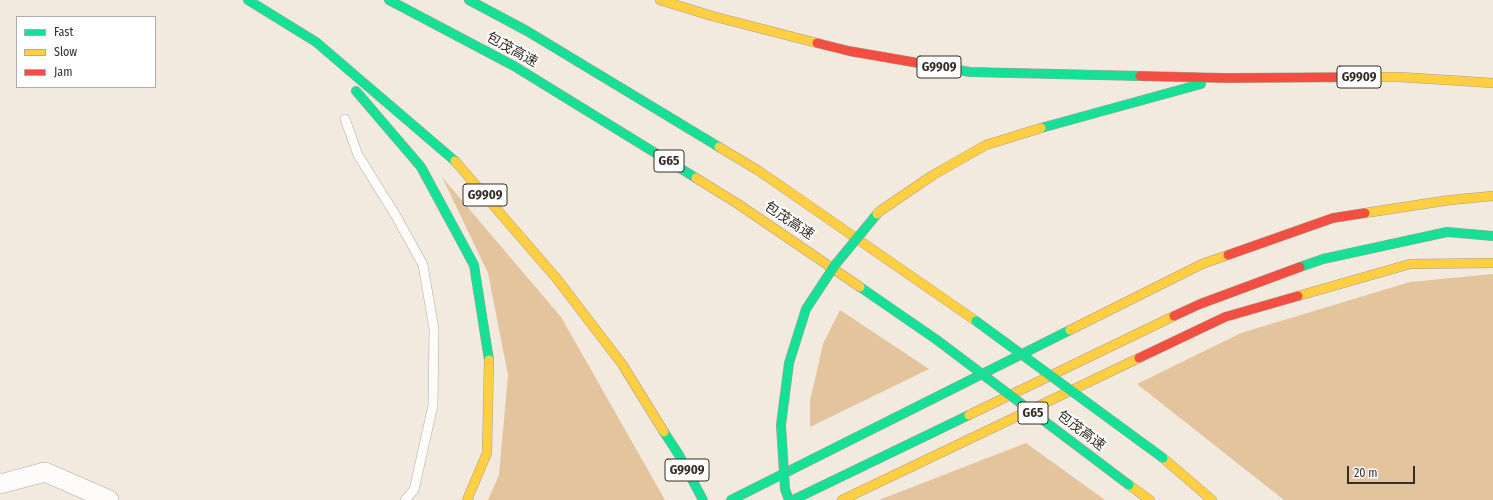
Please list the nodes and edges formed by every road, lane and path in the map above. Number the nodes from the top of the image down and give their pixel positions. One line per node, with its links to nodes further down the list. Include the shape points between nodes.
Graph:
1 (248, 0): 5 (highway, G9909)
2 (389, 0): 22 (highway, 包茂高速 / G65, bridge, via 514,66 738,204 938,340)
3 (469, 0): 12 (highway, 包茂高速 / G65, bridge, via 527,31 759,171 976,321)
4 (660, 0): 6 (highway, G9909, via 849,51 970,72)
5 (316, 42): 16 (highway, via 420,167 474,265 489,361 487,453); 17 (highway, G9909, via 458,164 562,285 622,364)
6 (1226, 78): 7 (highway, G9909, via 1399,77); 19 (highway, bridge, via 986,145 932,175 880,211 835,265 806,310 789,363 781,425 785,489)
7 (1493, 83)
8 (345, 119): 15 (lane, via 358,155 423,265 434,329 433,405 414,490)
9 (1493, 196): 18 (highway, via 1333,218 1202,264)
10 (1493, 236): 20 (highway, via 1447,232 1323,259 1200,304)
11 (1493, 263): 21 (highway, via 1410,264 1226,317)
12 (1191, 481): 23 (highway, 包茂高速 / G65); 24 (highway)
13 (0, 484): 14 (street, via 45,472)
14 (109, 500)
15 (405, 500)
16 (467, 500)
17 (703, 500)
18 (731, 500)
19 (789, 500)
20 (793, 500)
21 (842, 500)
22 (1150, 500)
23 (1212, 500)
24 (1218, 500)

